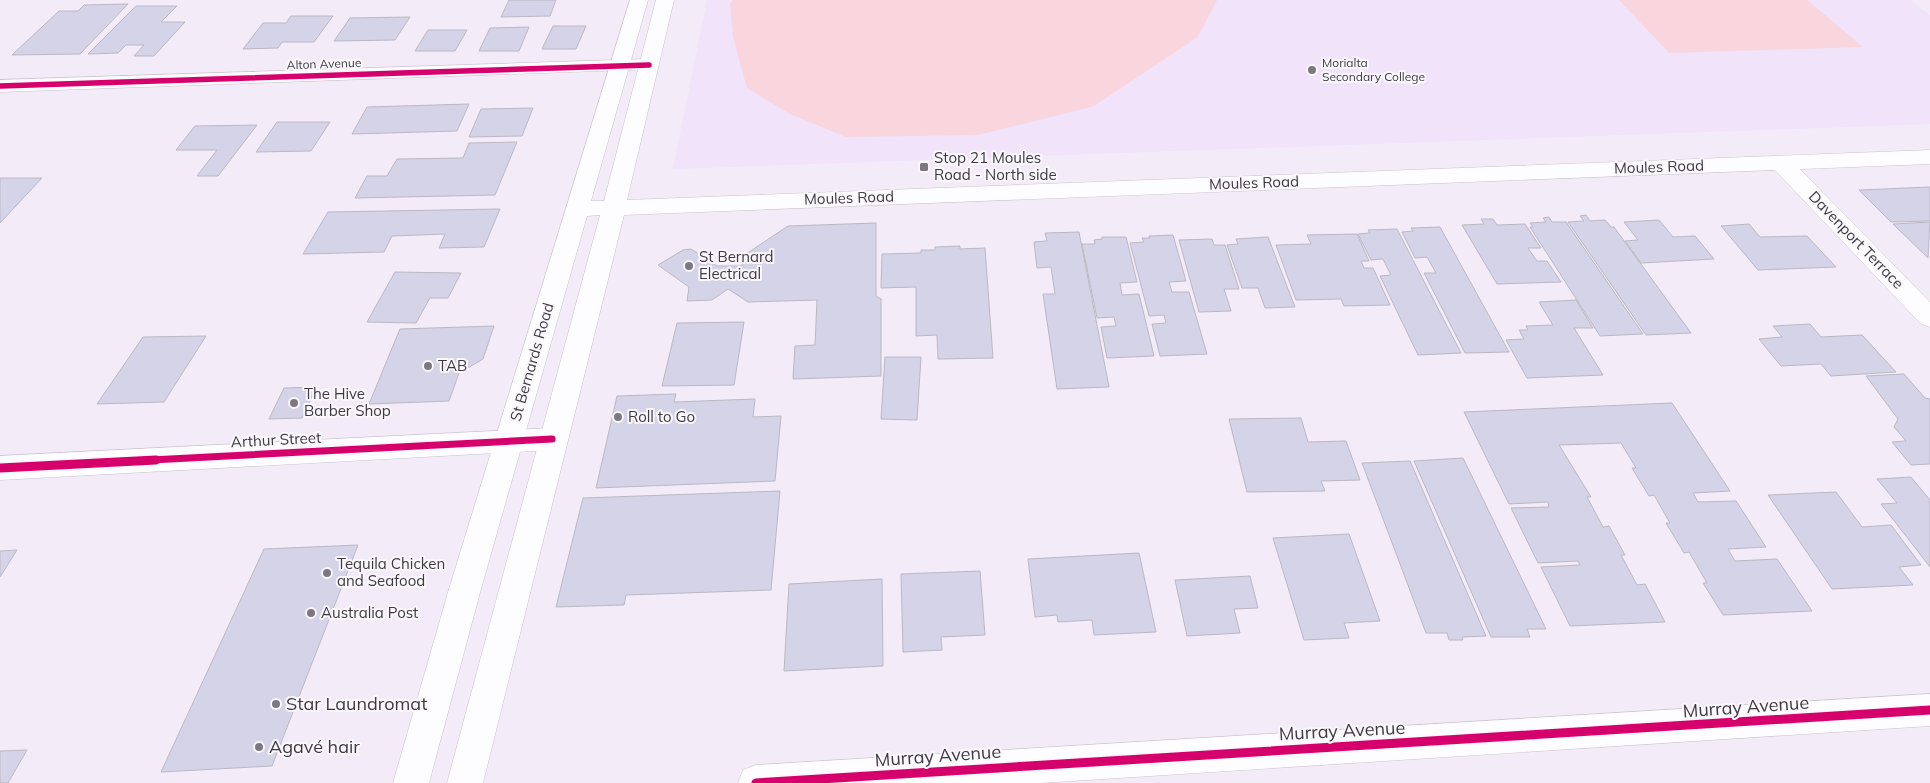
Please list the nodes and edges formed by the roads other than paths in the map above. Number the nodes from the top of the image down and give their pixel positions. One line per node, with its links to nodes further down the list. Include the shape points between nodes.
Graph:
1 (639, 0): 4 (main road, St Bernards Road)
2 (665, 0): 3 (main road)
3 (648, 65): 4 (main road, Alton Avenue); 8 (main road)
4 (619, 66): 5 (main road, Alton Avenue); 9 (main road, St Bernards Road)
5 (0, 86)
6 (1930, 157): 7 (main road, Moules Road)
7 (1781, 163): 8 (main road, Moules Road); 10 (main road, Davenport Terrace)
8 (614, 207): 9 (main road, Moules Road); 11 (main road)
9 (578, 209): 12 (main road, St Bernards Road)
10 (1930, 318)
11 (552, 439): 12 (main road, Arthur Street); 16 (main road)
12 (509, 442): 13 (main road, Arthur Street); 15 (main road, St Bernards Road)
13 (0, 468)
14 (1930, 710): 17 (main road, Murray Avenue)
15 (411, 783)
16 (465, 783)
17 (756, 783)

